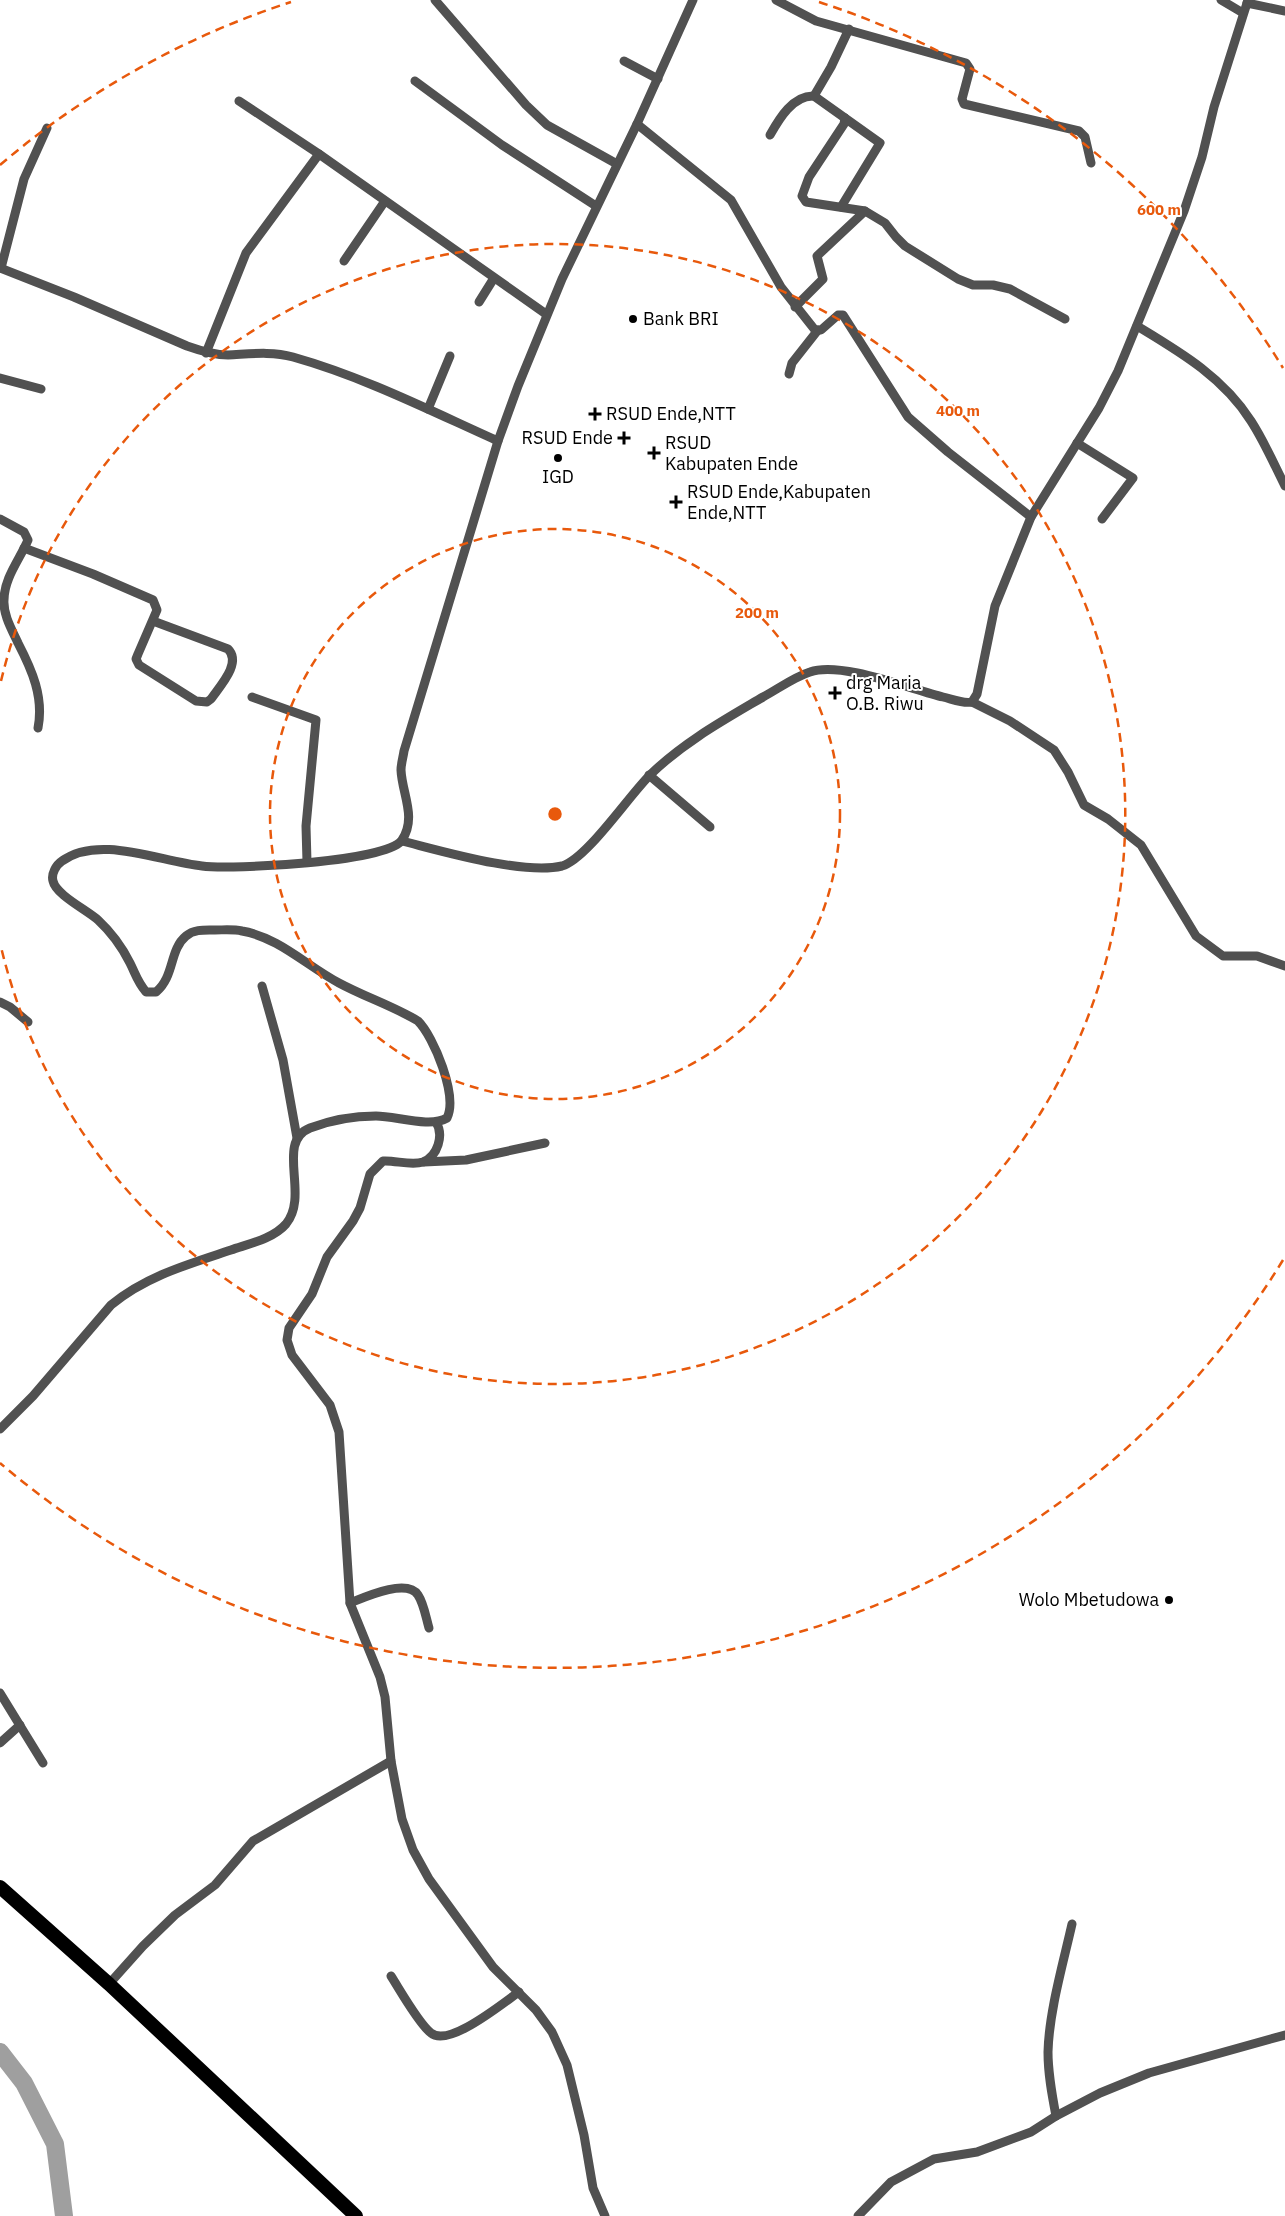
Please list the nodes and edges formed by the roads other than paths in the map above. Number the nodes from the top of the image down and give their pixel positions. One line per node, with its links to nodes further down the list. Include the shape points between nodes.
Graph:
1 (435, 0): 20 (street, via 526,105 547,124)
2 (693, 0): 10 (street)
3 (776, 0): 8 (street, via 816,21)
4 (1221, 0): 7 (street)
5 (1247, 1): 6 (street); 7 (street)
6 (1285, 12)
7 (1243, 13): 32 (street, via 1184,211)
8 (848, 29): 12 (street); 19 (street, via 966,63 970,69 962,99 964,104 1079,131 1084,137)
9 (624, 61): 10 (street)
10 (658, 79): 15 (street)
11 (415, 80): 22 (street, via 502,145)
12 (814, 96): 14 (street); 17 (street, via 806,96 785,111)
13 (239, 102): 18 (street)
14 (845, 118): 23 (street, via 880,143); 23 (street, via 802,196 806,202)
15 (637, 124): 20 (street); 29 (street, via 731,200)
16 (47, 128): 26 (street, via 24,180)
17 (770, 135)
18 (319, 154): 21 (street); 34 (street, via 246,253)
19 (1091, 163)
20 (617, 164): 22 (street)
21 (384, 201): 25 (street); 27 (street)
22 (596, 206): 30 (street)
23 (841, 207): 24 (street)
24 (865, 211): 29 (street, via 817,256 824,277); 31 (street, via 885,223 905,246 958,279 973,285 1010,289)
25 (344, 261)
26 (0, 268): 34 (street)
27 (494, 278): 28 (street); 30 (street)
28 (479, 302)
29 (795, 307): 33 (street)
30 (546, 314): 40 (street)
31 (1064, 319)
32 (1137, 326): 41 (street, via 1118,371); 42 (street, via 1200,365 1242,408)
33 (818, 330): 36 (street, via 792,363); 43 (street, via 842,315 908,417)
34 (206, 353): 39 (street, via 293,357)
35 (450, 356): 39 (street)
36 (789, 374)
37 (0, 378): 38 (street)
38 (41, 389)
39 (428, 409): 40 (street)
40 (498, 442): 54 (street, via 403,757 402,777 409,818)
41 (1077, 443): 43 (street); 45 (street, via 1133,478)
42 (1285, 486)
43 (1031, 516): 50 (street, via 995,606)
44 (0, 518): 46 (street, via 24,532 28,540)
45 (1102, 519)
46 (24, 548): 47 (street, via 6,585); 48 (street, via 146,596 156,604)
47 (3, 615): 51 (street, via 34,678 40,714)
48 (153, 621): 48 (street, via 136,659 138,665 196,701 212,699 231,668 232,653)
49 (252, 697): 55 (street, via 316,720 306,826)
50 (972, 702): 52 (street, via 842,670 810,672 675,752); 56 (street, via 1010,721 1054,750 1084,805 1108,818 1141,845 1196,936 1223,956 1257,956)
51 (38, 728)
52 (649, 775): 53 (street); 54 (street, via 584,851 565,865 527,866 490,862)
53 (710, 827)
54 (402, 841): 55 (street, via 369,855)
55 (307, 862): 60 (street, via 202,866 110,849 64,860 53,872 53,881 110,933 146,992 156,992 164,985 179,945 186,936 195,931 240,930 279,945 338,982 418,1021 440,1060 450,1103 447,1118)
56 (1285, 966)
57 (262, 986): 61 (street, via 283,1060)
58 (0, 1002): 59 (street)
59 (28, 1022)
60 (436, 1122): 61 (street, via 358,1117 308,1128); 63 (street, via 440,1128 438,1145)
61 (297, 1138): 64 (street, via 293,1149 296,1199 294,1210 284,1226 264,1238 162,1274 124,1295)
62 (545, 1143): 63 (street, via 466,1160)
63 (422, 1162): 65 (street, via 383,1162 370,1174 353,1222 327,1257 312,1294 289,1328 286,1340 292,1355 330,1405 339,1432)
64 (0, 1429)
65 (350, 1603): 66 (street, via 402,1587 413,1590 419,1596); 70 (street, via 380,1677)
66 (429, 1628)
67 (1, 1696): 68 (street)
68 (20, 1725): 69 (street); 71 (street)
69 (0, 1743)
70 (391, 1761): 75 (street, via 253,1840 216,1885 174,1915); 76 (street, via 402,1819 413,1850 429,1878 494,1967)
71 (43, 1763)
72 (0, 1887): 75 (highway)
73 (1072, 1924): 78 (street, via 1048,2051)
74 (391, 1976): 76 (street, via 432,2034 440,2037 466,2028)
75 (109, 1984): 79 (highway)
76 (519, 1992): 80 (street, via 552,2032 566,2065 582,2125 593,2188)
77 (1285, 2035): 78 (street, via 1149,2074 1100,2093)
78 (1056, 2116): 81 (street, via 1031,2132 983,2150 928,2162 891,2182)
79 (356, 2216)
80 (605, 2216)
81 (858, 2216)

